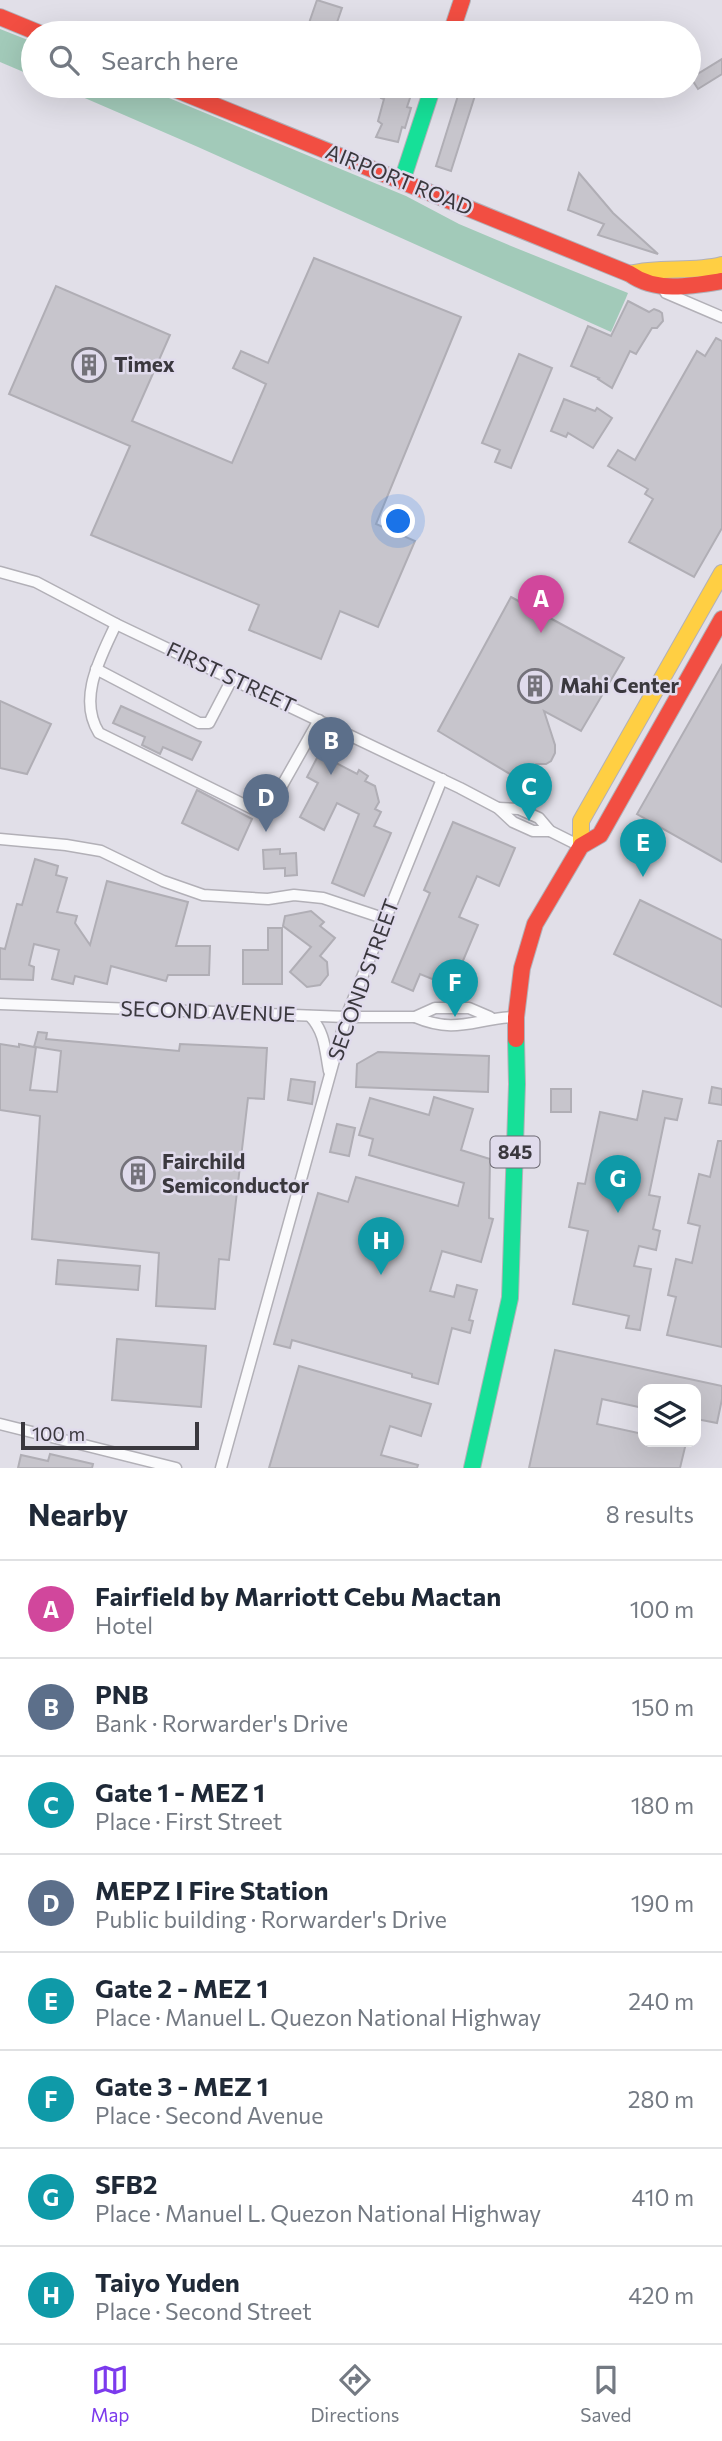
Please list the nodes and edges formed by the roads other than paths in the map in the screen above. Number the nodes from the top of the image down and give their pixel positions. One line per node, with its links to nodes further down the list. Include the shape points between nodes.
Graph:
1 (462, 0): 3 (main road)
2 (0, 18): 4 (main road)
3 (455, 21)
4 (21, 26)
5 (197, 98): 7 (main road, AIRPORT ROAD)
6 (429, 98): 7 (main road)
7 (401, 181): 9 (main road, AIRPORT ROAD)
8 (722, 265): 9 (main road, AIRPORT ROAD)
9 (629, 274): 11 (main road, AIRPORT ROAD, via 642,283)
10 (722, 281): 11 (main road, AIRPORT ROAD)
11 (661, 285): 12 (street, via 666,293)
12 (722, 317)
13 (0, 572): 16 (street, FIRST STREET, via 36,582)
14 (722, 573): 22 (main road, 845, via 580,821)
15 (722, 619): 22 (main road, 845, via 600,835)
16 (116, 624): 17 (street); 18 (street, FIRST STREET)
17 (96, 668): 18 (street, via 199,723 209,723); 19 (street, via 90,697 99,733 253,809 271,805)
18 (232, 679): 19 (street, FIRST STREET)
19 (319, 720): 20 (street, FIRST STREET)
20 (442, 779): 22 (street, FIRST STREET, via 498,808 519,809 539,818 550,831); 23 (street, SECOND STREET)
21 (0, 839): 23 (street, via 101,851 203,895 323,898)
22 (580, 846): 29 (main road, 845, via 535,925 522,968)
23 (386, 919): 26 (street, SECOND STREET)
24 (0, 1004): 25 (street, SECOND AVENUE)
25 (310, 1016): 26 (street, SECOND AVENUE); 30 (street, via 324,1041)
26 (346, 1017): 27 (street, SECOND AVENUE); 30 (street, SECOND STREET)
27 (415, 1017): 28 (street, SECOND AVENUE, via 435,1025 469,1025); 28 (street, SECOND AVENUE, via 435,1008 469,1008)
28 (491, 1017): 29 (street, SECOND AVENUE)
29 (516, 1017): 34 (main road, 845, via 510,1298)
30 (329, 1076): 33 (street, SECOND STREET)
31 (0, 1424): 32 (street)
32 (176, 1468)
33 (221, 1468)
34 (472, 1468)

